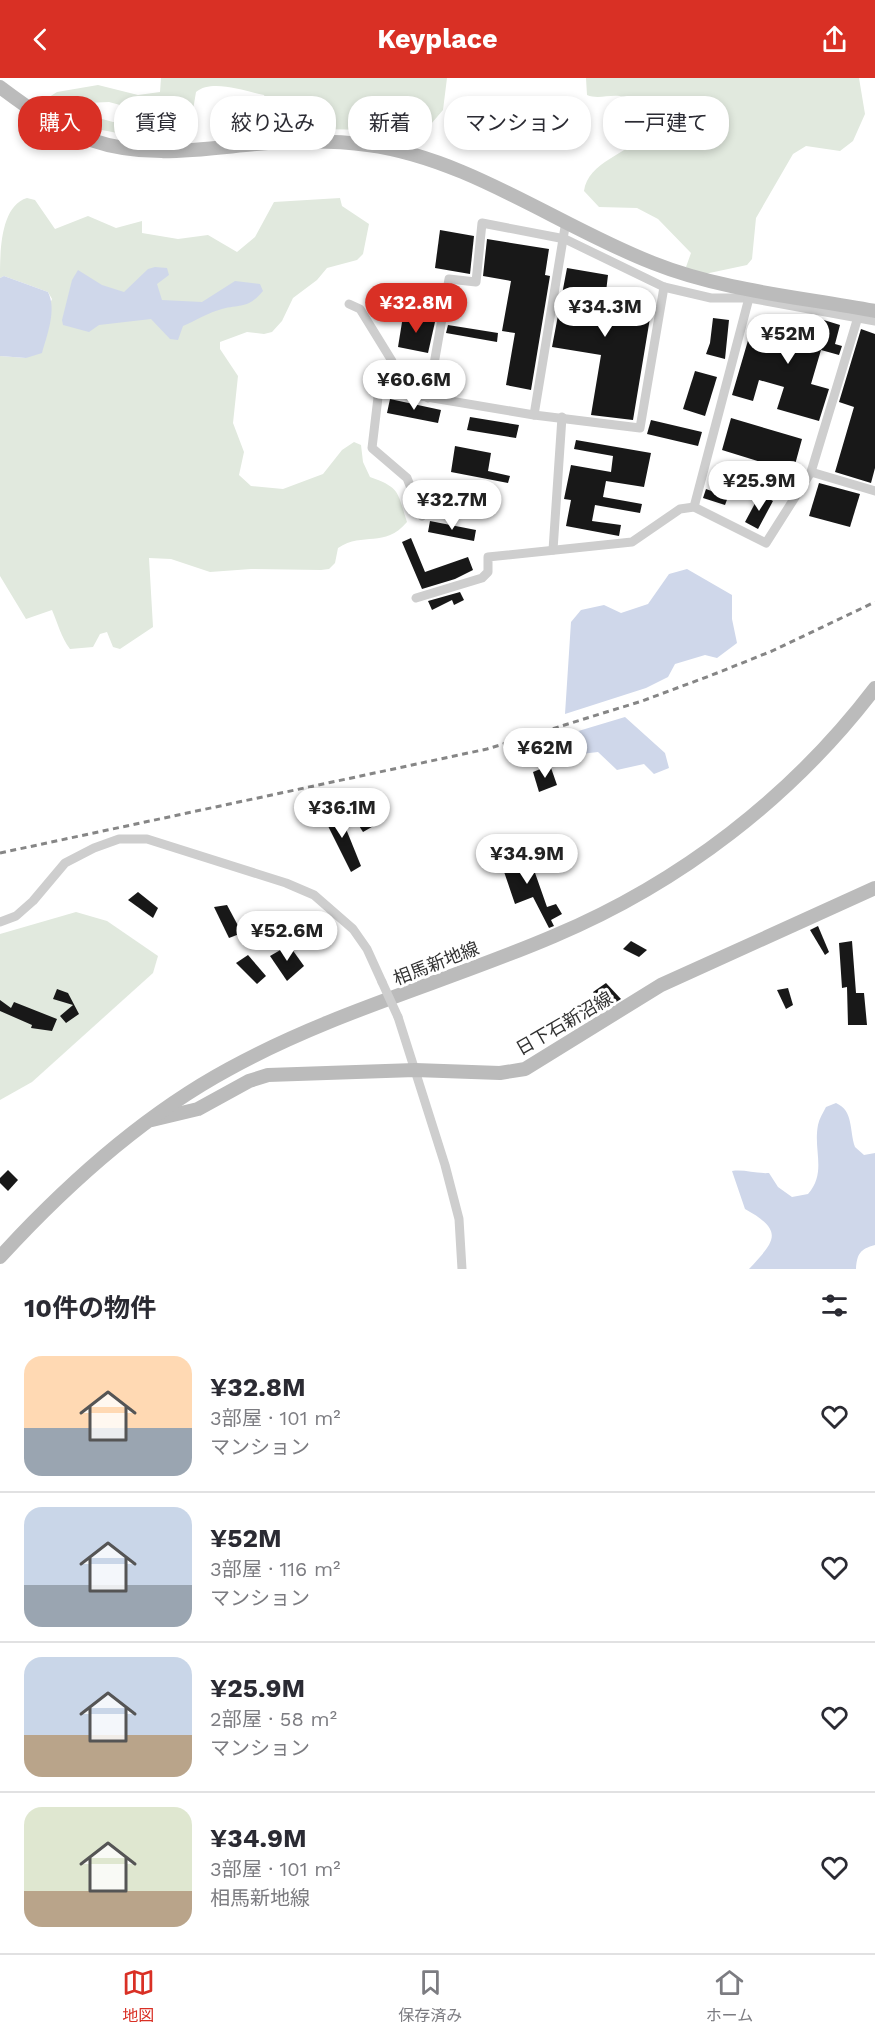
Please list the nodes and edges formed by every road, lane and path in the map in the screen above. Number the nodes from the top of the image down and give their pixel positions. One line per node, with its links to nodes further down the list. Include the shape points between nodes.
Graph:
1 (0, 87): 2 (main road, via 59,127 124,149 185,151 292,142 368,145 445,167)
2 (566, 221): 3 (street); 7 (main road, via 687,275)
3 (565, 239): 4 (street); 11 (street, via 482,223 476,282 449,279); 12 (street)
4 (664, 287): 5 (street, via 711,298); 13 (street, via 640,428)
5 (749, 298): 8 (street); 16 (street)
6 (349, 304): 10 (street, via 360,309 392,362)
7 (875, 311)
8 (858, 317): 9 (street); 14 (street)
9 (875, 321)
10 (392, 392): 11 (street); 17 (street, via 379,389 372,448 407,478)
11 (428, 398): 12 (street)
12 (534, 415): 13 (street)
13 (562, 417): 18 (street)
14 (811, 472): 15 (street); 16 (street, via 766,543)
15 (875, 491)
16 (694, 507): 18 (street, via 680,509 632,542)
17 (422, 516)
18 (553, 550): 19 (street, via 488,556 488,572 482,578)
19 (416, 598)
20 (875, 688): 24 (main road, 相馬新地線, via 833,739 788,784 735,831 656,884 555,936 286,1041 179,1097)
21 (875, 888): 23 (main road, 日下石新沼線, via 661,985 525,1069 500,1073)
22 (0, 922): 23 (street, bridge, via 16,916 33,901 65,863 119,839 147,839 286,883 314,895 353,929 367,949 398,1017)
23 (415, 1070): 24 (main road, 日下石新沼線, via 268,1075 198,1109); 26 (street, via 459,1219)
24 (147, 1121): 25 (main road, 相馬新地線, via 58,1197)
25 (0, 1257)
26 (462, 1269)

